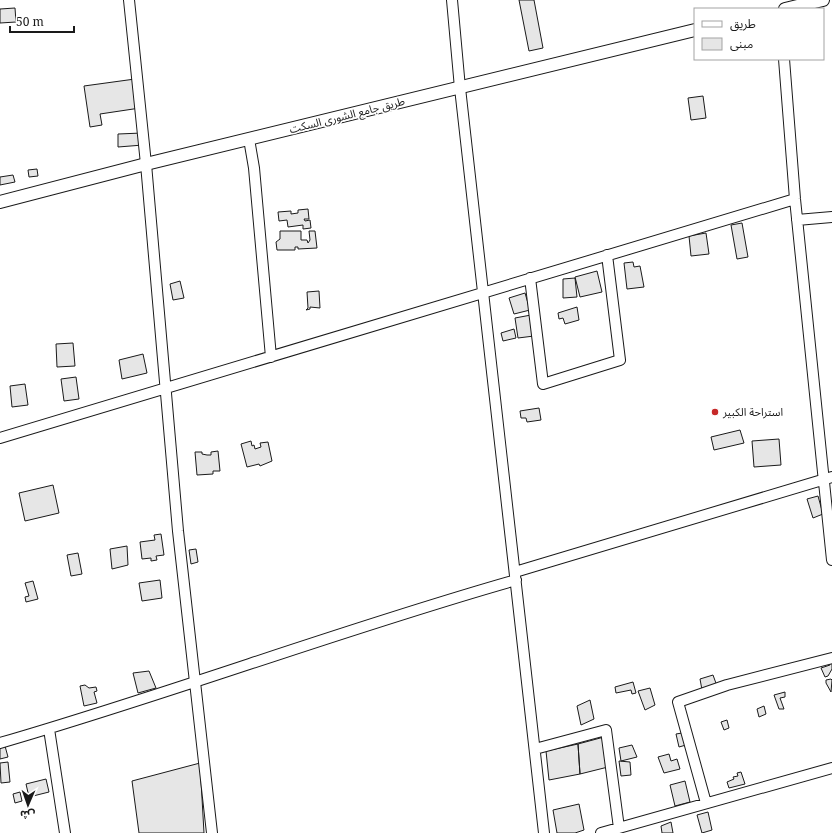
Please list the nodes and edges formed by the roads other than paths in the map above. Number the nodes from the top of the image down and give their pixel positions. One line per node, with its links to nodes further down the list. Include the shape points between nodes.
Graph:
1 (129, 0): 9 (street)
2 (452, 0): 7 (street)
3 (823, 0): 4 (main road)
4 (790, 8)
5 (694, 30): 7 (main road, طريق جامع الشورى السكت)
6 (784, 60): 10 (street)
7 (460, 88): 8 (main road, طريق جامع الشورى السكت); 16 (street)
8 (249, 139): 9 (main road, طريق جامع الشورى السكت); 17 (street, via 254,168)
9 (146, 164): 11 (main road, طريق جامع الشورى السكت); 18 (street)
10 (795, 199): 13 (street); 14 (street)
11 (0, 202)
12 (832, 217): 13 (street)
13 (797, 220): 20 (street)
14 (607, 255): 15 (street); 15 (street, via 620,360 543,384)
15 (530, 278): 16 (street)
16 (484, 292): 17 (street); 22 (street)
17 (271, 356): 18 (street)
18 (165, 389): 19 (street); 24 (street)
19 (0, 438)
20 (828, 478): 21 (street); 22 (street)
21 (832, 560)
22 (516, 576): 24 (street); 27 (street)
23 (832, 658): 29 (street, via 727,685 678,702)
24 (196, 682): 25 (street); 32 (street)
25 (49, 729): 26 (street); 31 (street)
26 (0, 743)
27 (535, 749): 30 (street, via 606,730); 33 (street)
28 (832, 768): 29 (street)
29 (706, 803): 30 (street)
30 (619, 828): 34 (street)
31 (65, 833)
32 (212, 833)
33 (544, 833)
34 (601, 833)

